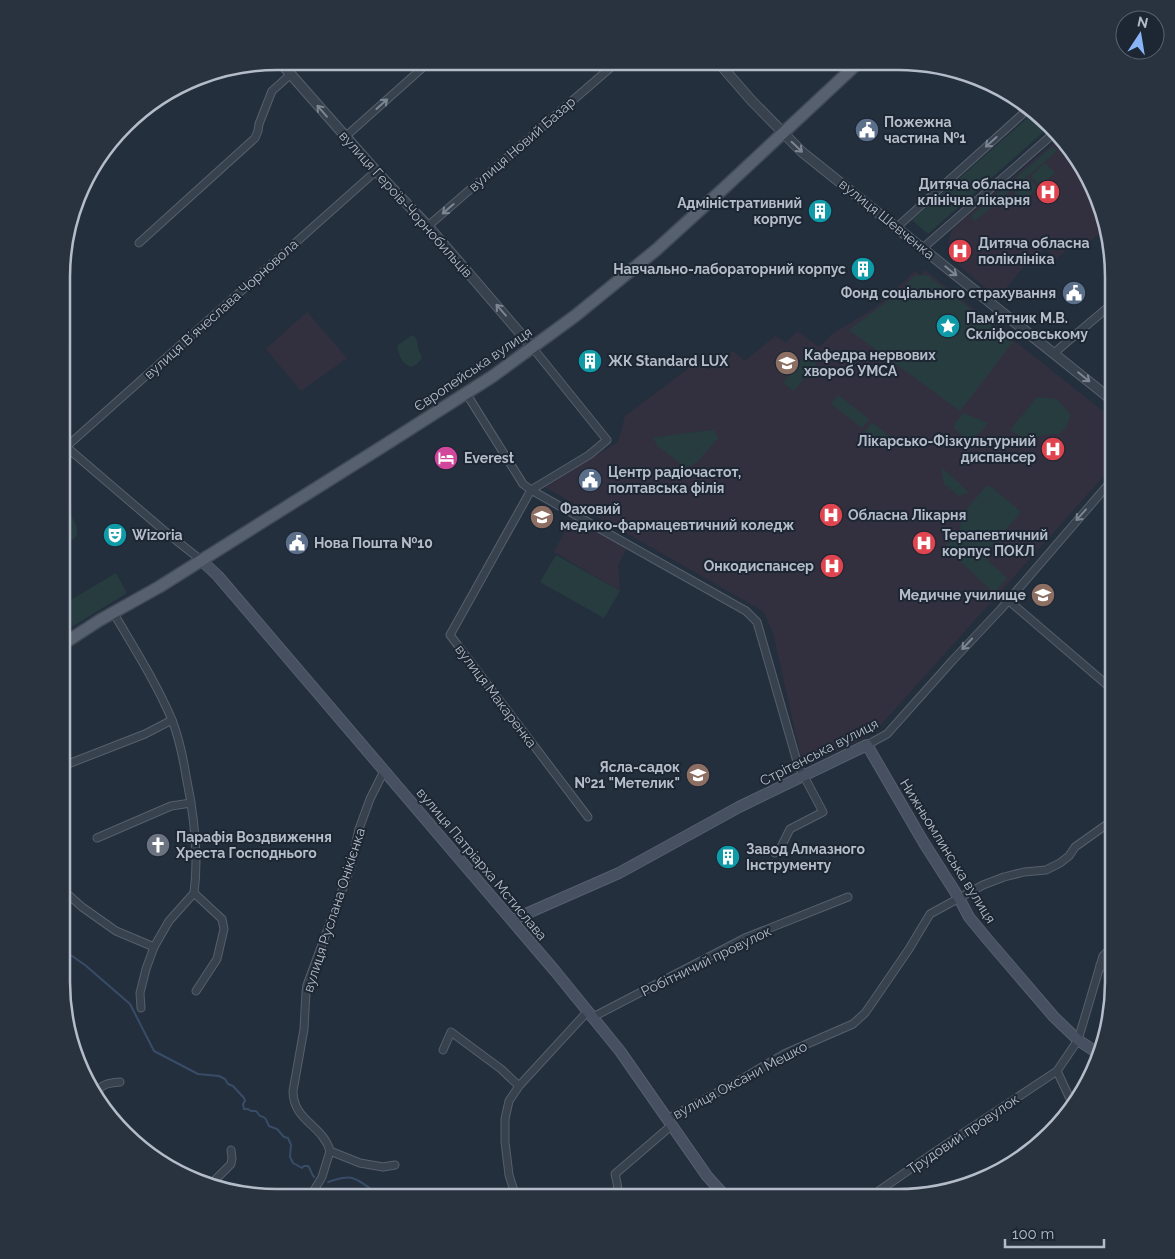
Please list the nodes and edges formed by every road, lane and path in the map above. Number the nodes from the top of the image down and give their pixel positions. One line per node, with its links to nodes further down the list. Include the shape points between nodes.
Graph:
1 (287, 70): 6 (street, вулиця Героїв-Чорнобильців)
2 (420, 70): 9 (street, one-way to 2)
3 (607, 70): 12 (street, вулиця Новий Базар, one-way to 12)
4 (725, 70): 8 (street, вулиця Шевченка)
5 (851, 70): 8 (main road, Європейська вулиця)
6 (291, 74): 9 (street, вулиця Героїв-Чорнобильців, one-way to 6); 14 (street, via 272,91 255,138)
7 (1024, 113): 13 (street, one-way to 13)
8 (784, 133): 13 (street, вулиця Шевченка, one-way to 13, via 802,152); 17 (main road, Європейська вулиця, via 656,250)
9 (345, 137): 11 (street, вулиця Героїв-Чорнобильців)
10 (1050, 137): 15 (street)
11 (376, 172): 12 (street, вулиця Героїв-Чорнобильців); 21 (street, вулиця Вʼячеслава Чорновола)
12 (428, 226): 17 (street, вулиця Героїв-Чорнобильців, one-way to 12)
13 (897, 227): 15 (street, вулиця Шевченка)
14 (139, 242)
15 (923, 248): 18 (street, вулиця Шевченка, one-way to 18)
16 (1105, 310): 18 (street)
17 (532, 347): 19 (main road, Європейська вулиця); 24 (street, via 607,440 589,455)
18 (1054, 353): 20 (street, вулиця Шевченка, one-way to 20)
19 (466, 393): 24 (street, via 523,484); 25 (main road, Європейська вулиця)
20 (1105, 394)
21 (70, 442)
22 (70, 450): 25 (street)
23 (1105, 488): 26 (street, Стрітенська вулиця, one-way to 26)
24 (531, 490): 34 (street, via 753,616); 36 (street, вулиця Макаренка, via 450,635)
25 (202, 560): 27 (main road, Європейська вулиця); 33 (main road, вулиця Патріарха Мстислава)
26 (1008, 600): 29 (street); 31 (street, Стрітенська вулиця, one-way to 31, via 887,734)
27 (113, 612): 28 (main road, Європейська вулиця); 30 (street)
28 (70, 640)
29 (1105, 683)
30 (172, 720): 32 (street); 35 (street, via 180,742)
31 (867, 745): 34 (main road, Стрітенська вулиця); 43 (main road, Нижньомлинська вулиця)
32 (70, 763)
33 (384, 771): 44 (main road, вулиця Патріарха Мстислава); 62 (street, вулиця Руслана Онікієнка, via 359,829 350,869 306,992 293,1099 301,1115 328,1142)
34 (803, 776): 39 (street, via 823,812 790,829); 44 (main road, Стрітенська вулиця, via 619,874)
35 (192, 803): 38 (street, via 171,806); 40 (street, via 196,850)
36 (588, 817)
37 (1105, 826): 43 (street, вулиця Оксани Мешко, via 1075,847 1060,863 1046,870 1004,877)
38 (96, 838)
39 (775, 853)
40 (194, 894): 45 (street, via 169,920); 49 (street, via 222,918 224,929 216,959)
41 (70, 896): 45 (street, via 116,931)
42 (848, 896): 51 (street, Робітничий провулок, via 745,938)
43 (959, 898): 52 (main road, Нижньомлинська вулиця, via 969,917 988,940); 60 (street, вулиця Оксани Мешко, via 930,914 865,1013 853,1024 784,1054)
44 (512, 920): 51 (main road, вулиця Патріарха Мстислава)
45 (154, 947): 50 (street, via 140,993)
46 (1105, 954): 47 (street)
47 (1100, 965): 48 (street); 52 (street)
48 (1105, 967)
49 (196, 991)
50 (141, 1008)
51 (591, 1014): 57 (street, Робітничий провулок); 60 (main road, вулиця Патріарха Мстислава)
52 (1078, 1040): 54 (main road, Нижньомлинська вулиця); 55 (street)
53 (444, 1050): 57 (street, via 451,1032)
54 (1093, 1050)
55 (1058, 1071): 59 (street); 69 (street, Трудовий провулок)
56 (120, 1082): 58 (street)
57 (519, 1086): 66 (street, Робітничий провулок, via 509,1101 505,1119 505,1142)
58 (99, 1088)
59 (1070, 1098)
60 (669, 1122): 67 (street, вулиця Оксани Мешко, via 616,1174); 68 (main road, вулиця Патріарха Мстислава)
61 (231, 1150): 64 (street, via 231,1164)
62 (330, 1152): 63 (street, via 360,1163 383,1167); 65 (street)
63 (395, 1165)
64 (215, 1180)
65 (315, 1189)
66 (513, 1189)
67 (619, 1189)
68 (718, 1189)
69 (882, 1189)

